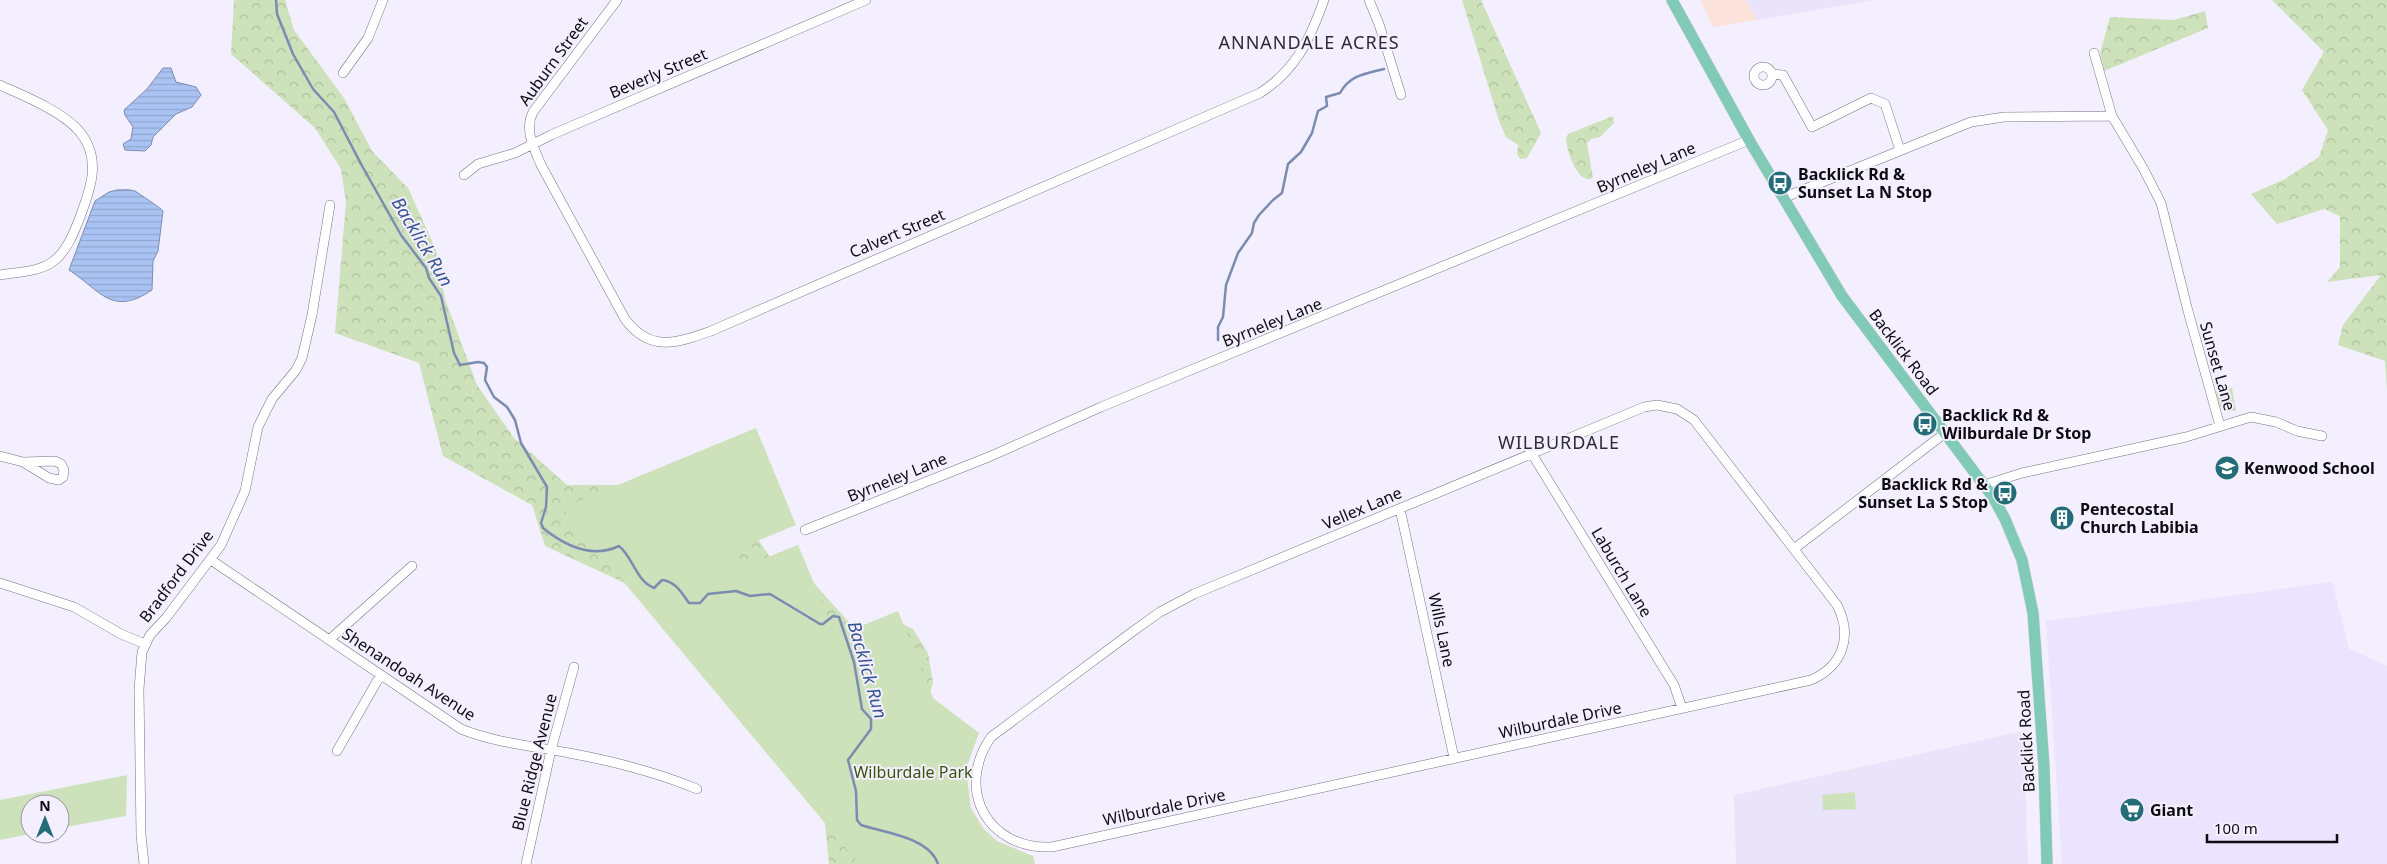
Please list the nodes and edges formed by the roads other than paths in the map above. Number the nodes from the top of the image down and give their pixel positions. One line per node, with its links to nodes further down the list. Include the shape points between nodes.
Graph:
1 (383, 0): 8 (street, via 368,38)
2 (616, 0): 14 (street, Auburn Street, via 533,112 528,126)
3 (866, 0): 14 (street, Beverly Street)
4 (1324, 0): 14 (street, Calvert Street, via 1296,62 1274,85 1260,93 711,330 676,342 647,339 625,320)
5 (1369, 0): 11 (street)
6 (1672, 0): 13 (main road, Backlick Road)
7 (2094, 53): 12 (street, Sunset Lane)
8 (344, 73)
9 (1773, 74): 15 (street, via 1782,75 1812,127 1872,98 1885,104)
10 (0, 84): 19 (street, via 73,124 91,152 94,176 74,232 55,259 38,268)
11 (1401, 96)
12 (2112, 116): 15 (street, via 1988,118); 20 (street, Sunset Lane, via 2161,203)
13 (1749, 140): 17 (main road, Backlick Road); 28 (street, Byrneley Lane, via 986,458)
14 (532, 144): 16 (street, Beverly Street, via 515,153 478,164)
15 (1900, 150): 17 (street)
16 (464, 175)
17 (1783, 198): 21 (main road, Backlick Road, via 1842,296)
18 (330, 205): 30 (street, Bradford Drive, via 302,358 264,412 254,438 240,505)
19 (0, 275)
20 (2220, 426): 22 (street, via 2242,419 2262,418); 26 (street, Sunset Lane)
21 (1945, 433): 26 (main road, Backlick Road); 29 (street)
22 (2322, 436)
23 (1532, 454): 27 (street, Vellex Lane); 29 (street, Vellex Lane, via 1644,407 1657,405 1677,409 1690,416 1701,428); 37 (street, Laburch Lane, via 1674,685)
24 (0, 456): 25 (street)
25 (23, 462)
26 (1984, 485): 45 (main road, Backlick Road, via 2015,540 2032,604)
27 (1400, 509): 40 (street, Wills Lane); 42 (street, Vellex Lane, via 1177,602 1066,679 997,730 984,747 975,782)
28 (805, 530)
29 (1794, 549): 37 (street, Wilburdale Drive, via 1842,614 1846,634 1835,663 1811,680)
30 (211, 560): 33 (street, Shenandoah Avenue); 34 (street, Bradford Drive)
31 (412, 566): 33 (street)
32 (0, 583): 34 (street, via 74,607)
33 (329, 640): 36 (street, Shenandoah Avenue)
34 (145, 644): 43 (street, Bradford Drive, via 139,690 140,835)
35 (574, 667): 38 (street, Blue Ridge Avenue)
36 (380, 676): 38 (street, Shenandoah Avenue, via 461,729 495,740); 39 (street)
37 (1682, 708): 40 (street, Wilburdale Drive)
38 (551, 750): 41 (street, Shenandoah Avenue, via 661,775); 44 (street, Blue Ridge Avenue)
39 (337, 751)
40 (1454, 758): 42 (street, Wilburdale Drive, via 1052,847 1016,842 996,829)
41 (697, 789)
42 (982, 811)
43 (144, 864)
44 (526, 864)
45 (2048, 864)

